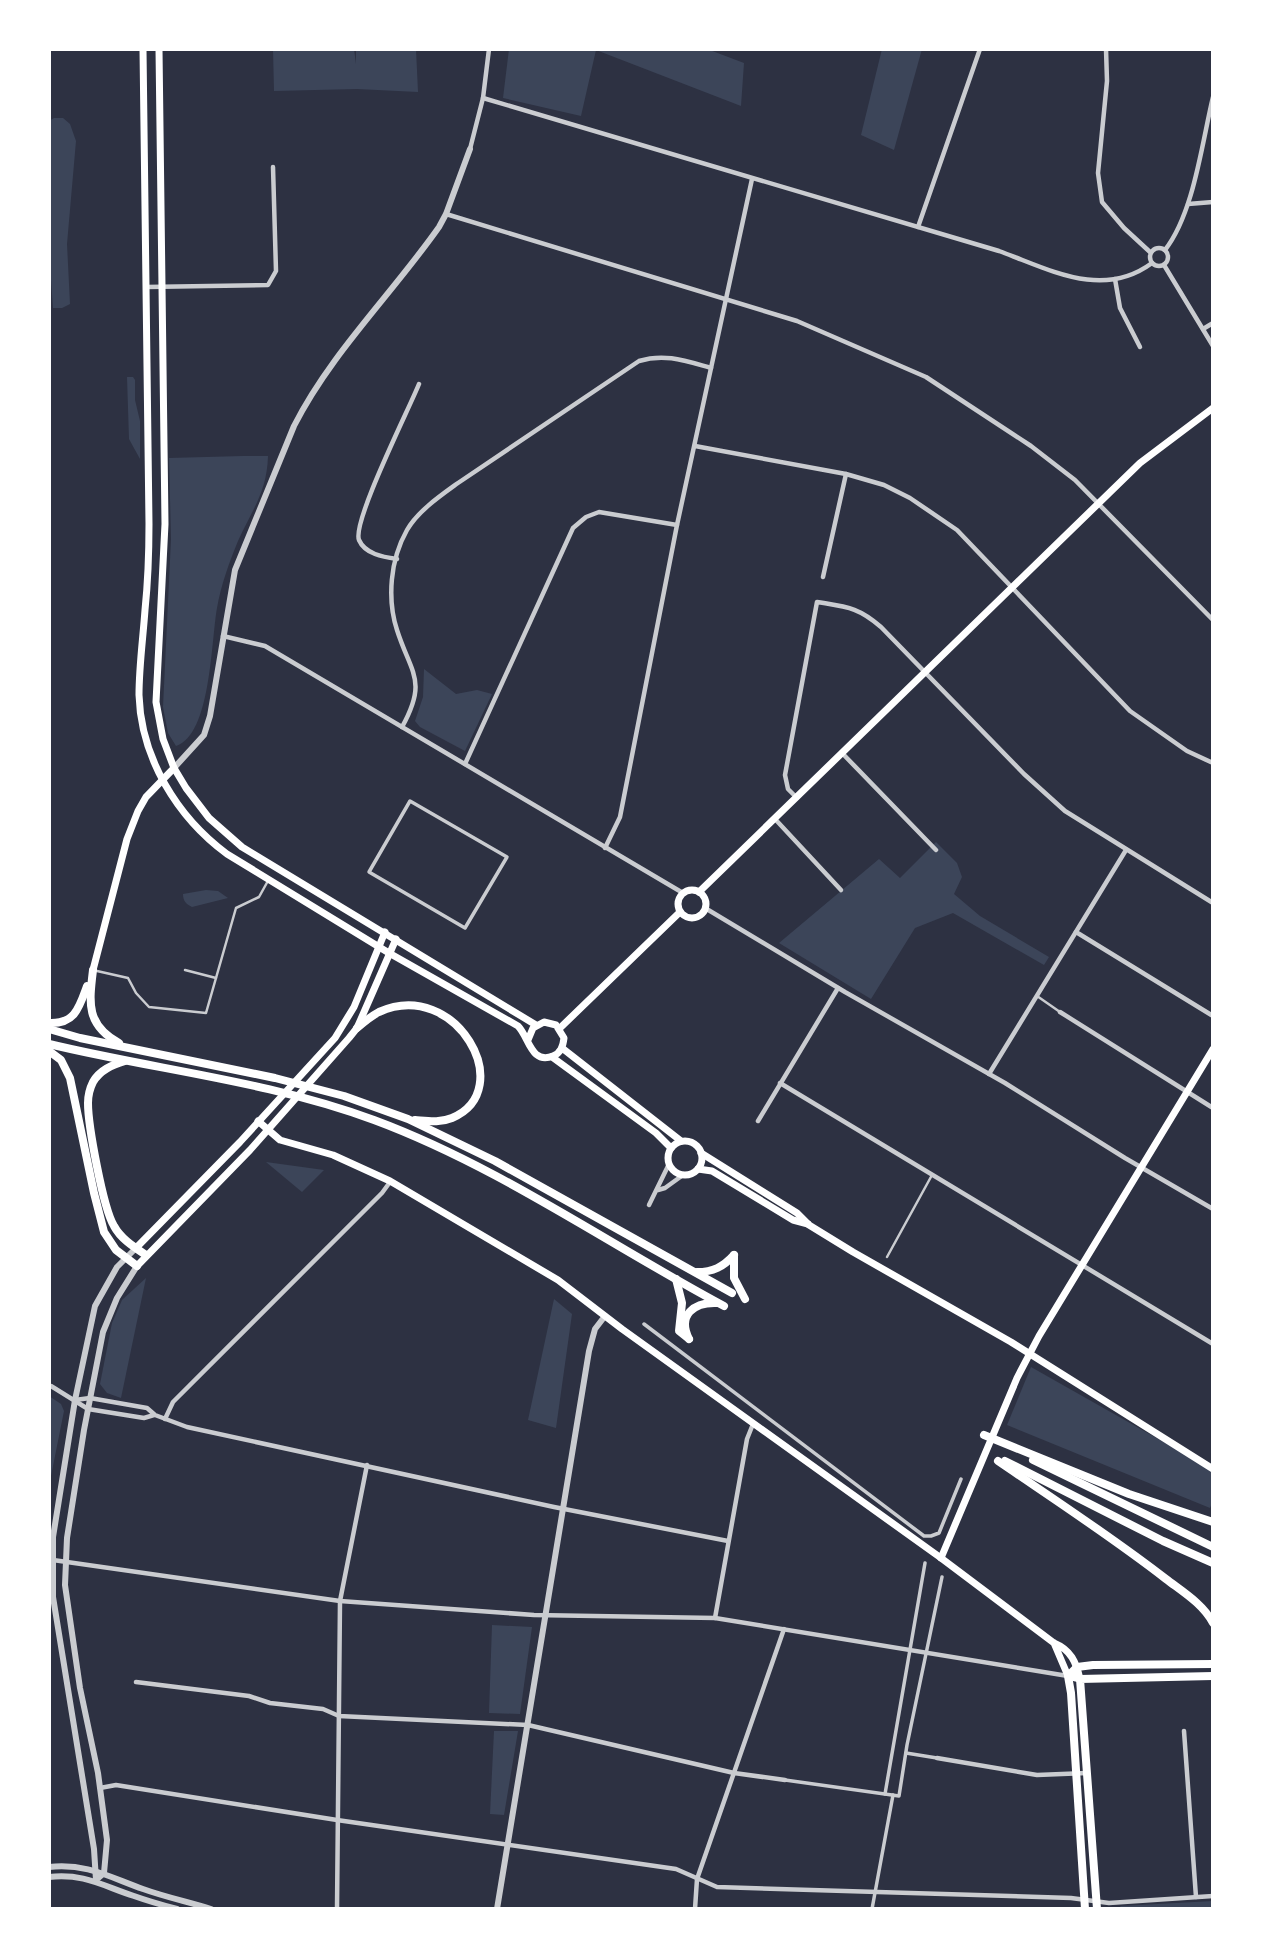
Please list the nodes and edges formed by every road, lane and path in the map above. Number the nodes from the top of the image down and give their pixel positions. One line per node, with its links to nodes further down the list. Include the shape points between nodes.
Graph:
1 (143, 49): 20 (main road)
2 (159, 49): 21 (main road)
3 (489, 49): 7 (street)
4 (980, 49): 14 (street)
5 (1106, 49): 16 (street, via 1098,173 1102,202)
6 (1213, 97): 12 (street)
7 (483, 98): 8 (street); 10 (street)
8 (470, 149): 13 (street)
9 (273, 167): 21 (street, via 276,271 271,282 264,286)
10 (752, 178): 14 (street); 22 (street)
11 (1213, 202): 12 (street)
12 (1188, 204): 15 (street)
13 (446, 215): 22 (street); 38 (street, via 305,405 239,558)
14 (918, 227): 19 (street, via 1077,279)
15 (1165, 250): 16 (street, via 1157,247); 18 (street, via 1168,258)
16 (1150, 252): 17 (street)
17 (1152, 263): 18 (street); 19 (street)
18 (1164, 265): 24 (street)
19 (1115, 279): 26 (street, via 1120,308)
20 (146, 287): 21 (street); 45 (main road, via 149,524 139,696 150,751)
21 (162, 287): 44 (main road, via 165,537 156,702)
22 (726, 300): 27 (street); 32 (street, via 797,321 926,377 1031,446)
23 (1213, 323): 24 (street)
24 (1203, 329): 25 (street)
25 (1213, 346)
26 (1140, 347)
27 (711, 368): 30 (street); 34 (street, via 667,356 639,361 432,502 407,530)
28 (419, 384): 34 (street, via 382,466 358,537 374,554)
29 (1213, 408): 32 (main road, via 1140,463)
30 (695, 446): 31 (street); 33 (street)
31 (846, 474): 35 (street); 36 (street, via 884,485 935,514 957,530)
32 (1100, 504): 36 (main road); 37 (street)
33 (677, 525): 43 (street, via 599,512 573,528); 48 (street, via 620,817)
34 (397, 559): 40 (street, via 391,583 392,608 416,685)
35 (823, 577)
36 (1011, 587): 39 (main road); 42 (street, via 1130,711)
37 (1213, 620)
38 (223, 636): 40 (street, via 265,646); 44 (street, via 204,735)
39 (926, 673): 41 (main road); 46 (street, via 862,611 817,602 785,775); 50 (street, via 1039,789)
40 (402, 727): 43 (street)
41 (842, 752): 46 (main road); 49 (street)
42 (1213, 763)
43 (465, 764): 48 (street)
44 (174, 768): 45 (main road); 59 (main road, via 203,811 234,841)
45 (162, 780): 52 (main road, via 177,804 212,841); 64 (main road, via 146,797 127,839)
46 (797, 798): 47 (main road)
47 (775, 819): 53 (street); 54 (main road)
48 (606, 848): 55 (street)
49 (936, 850)
50 (1126, 850): 56 (street); 60 (street)
51 (507, 857): 51 (street, via 410,801 369,872 466,928)
52 (269, 879): 62 (main road); 66 (lane, via 259,897 236,908)
53 (841, 890)
54 (699, 892): 55 (main road); 57 (main road)
55 (683, 893): 58 (main road)
56 (1213, 903)
57 (705, 908): 58 (main road, via 692,918); 67 (street)
58 (680, 912): 74 (main road)
59 (385, 932): 61 (main road); 62 (main road)
60 (1076, 932): 68 (street); 70 (street)
61 (396, 939): 63 (main road); 72 (main road)
62 (377, 946): 63 (main road); 89 (main road, via 346,1022)
63 (388, 953): 73 (main road); 76 (main road, via 518,1026)
64 (93, 970): 66 (lane, via 128,978 149,1007 171,1011 206,1013); 71 (main road, via 74,1014 62,1023); 78 (main road, via 90,1005 94,1020 105,1035)
65 (185, 970): 66 (lane)
66 (216, 978)
67 (838, 988): 84 (street); 85 (street)
68 (1036, 996): 69 (lane); 84 (street)
69 (1060, 1012): 86 (street)
70 (1213, 1016)
71 (49, 1023)
72 (536, 1025): 74 (main road, via 548,1022); 76 (main road)
73 (357, 1028): 88 (main road, via 385,1010 423,1007 462,1028 474,1047 479,1084 470,1105 442,1121); 91 (main road)
74 (559, 1028): 79 (main road)
75 (49, 1029): 78 (main road)
76 (528, 1040): 82 (main road, via 535,1054)
77 (49, 1044): 83 (main road)
78 (125, 1047): 88 (main road, via 275,1078)
79 (562, 1048): 82 (main road); 92 (main road)
80 (1213, 1049): 86 (main road)
81 (49, 1051): 108 (main road, via 61,1060 70,1077 104,1232)
82 (552, 1057): 93 (main road)
83 (124, 1061): 105 (main road, via 99,1074 88,1101 109,1216 117,1232); 112 (main road, via 310,1099 392,1127 463,1159)
84 (989, 1074): 96 (street)
85 (780, 1083): 90 (street); 99 (street)
86 (1187, 1092): 87 (street); 96 (main road)
87 (1213, 1108)
88 (408, 1119): 111 (main road, via 495,1161)
89 (258, 1121): 91 (main road); 105 (main road)
90 (758, 1121)
91 (268, 1128): 100 (main road, via 280,1140 332,1155); 106 (main road)
92 (681, 1141): 93 (main road); 94 (main road, via 692,1142)
93 (671, 1148): 95 (main road)
94 (701, 1153): 97 (main road); 104 (main road)
95 (669, 1164): 98 (main road); 101 (street)
96 (1140, 1166): 103 (street); 109 (main road)
97 (698, 1169): 98 (main road); 104 (main road, via 712,1171 793,1220)
98 (682, 1175): 101 (street)
99 (932, 1175): 107 (lane); 109 (street)
100 (390, 1181): 115 (main road, via 558,1280); 124 (street, via 173,1402)
101 (658, 1190): 102 (street)
102 (649, 1205)
103 (1213, 1209)
104 (808, 1224): 118 (main road)
105 (136, 1248): 106 (main road); 108 (street)
106 (146, 1255): 110 (main road)
107 (887, 1257)
108 (127, 1259): 110 (main road); 121 (street, via 117,1267 95,1306)
109 (1082, 1265): 117 (street); 118 (main road)
110 (137, 1266): 120 (street, via 107,1321)
111 (694, 1271): 113 (main road); 114 (main road, via 708,1272 734,1255 734,1278)
112 (676, 1279): 112 (main road, via 682,1303 679,1331 689,1339 685,1329 692,1309 700,1304 722,1305)
113 (732, 1293)
114 (745, 1299)
115 (605, 1316): 125 (main road); 131 (street, via 595,1329 589,1351)
116 (644, 1324): 130 (street, via 924,1536 939,1533)
117 (1213, 1344)
118 (1030, 1354): 129 (main road); 135 (main road)
119 (51, 1386): 121 (street)
120 (90, 1398): 121 (street); 122 (street); 123 (street, via 147,1408)
121 (75, 1400): 122 (street); 136 (street)
122 (88, 1409): 123 (street, via 144,1418); 137 (street, via 67,1526)
123 (155, 1415): 124 (street)
124 (165, 1419): 128 (street)
125 (753, 1424): 133 (street); 135 (main road)
126 (985, 1435): 132 (main road, via 1129,1494)
127 (1005, 1446): 134 (main road)
128 (367, 1465): 131 (street); 141 (street)
129 (1213, 1469)
130 (961, 1479)
131 (562, 1508): 133 (street); 142 (street)
132 (1213, 1522)
133 (728, 1541): 143 (street)
134 (1213, 1547)
135 (941, 1558): 146 (main road)
136 (52, 1560): 137 (street); 155 (street, via 53,1597)
137 (66, 1561): 141 (street); 151 (street, via 65,1585)
138 (925, 1563): 147 (street)
139 (1213, 1563): 144 (main road, via 999,1460 1138,1557 1193,1599)
140 (942, 1577): 148 (street)
141 (340, 1601): 142 (street); 158 (street)
142 (546, 1615): 143 (street); 159 (street)
143 (715, 1618): 145 (street)
144 (1213, 1623)
145 (784, 1629): 147 (street); 163 (street)
146 (1054, 1643): 150 (main road, via 1065,1647); 152 (main road)
147 (909, 1650): 148 (street); 168 (street)
148 (926, 1653): 152 (street); 161 (street)
149 (1213, 1664): 150 (main road)
150 (1077, 1667): 152 (main road); 154 (main road)
151 (78, 1672): 155 (street); 157 (street)
152 (1068, 1676): 154 (main road); 165 (main road)
153 (1213, 1676): 154 (main road)
154 (1080, 1679): 164 (main road)
155 (67, 1682): 157 (street); 170 (street)
156 (136, 1682): 158 (street, via 249,1696)
157 (80, 1688): 167 (street)
158 (339, 1716): 159 (street); 171 (street)
159 (528, 1725): 163 (street); 172 (street)
160 (1184, 1731): 181 (street)
161 (906, 1754): 162 (street); 169 (street, via 899,1796)
162 (937, 1758): 165 (street, via 1037,1775)
163 (734, 1773): 166 (street); 177 (street)
164 (1088, 1773): 165 (street); 183 (main road)
165 (1077, 1774): 182 (main road)
166 (785, 1780): 168 (street)
167 (100, 1788): 170 (street); 171 (street, via 116,1785); 175 (street, via 107,1840)
168 (885, 1794): 169 (street)
169 (893, 1795): 179 (street)
170 (86, 1801): 174 (street)
171 (337, 1820): 172 (street); 186 (street)
172 (508, 1844): 177 (street, via 676,1869); 187 (street)
173 (49, 1867): 174 (street)
174 (96, 1870): 175 (street); 178 (street)
175 (104, 1873): 178 (street); 185 (street)
176 (49, 1877): 178 (street)
177 (697, 1879): 179 (street, via 717,1886); 188 (street)
178 (96, 1880): 184 (street)
179 (875, 1892): 182 (street); 189 (street)
180 (1213, 1896): 181 (street)
181 (1196, 1897): 183 (street)
182 (1084, 1905): 183 (street)
183 (1097, 1906)
184 (177, 1909)
185 (211, 1909)
186 (337, 1909)
187 (497, 1909)
188 (695, 1909)
189 (872, 1909)

